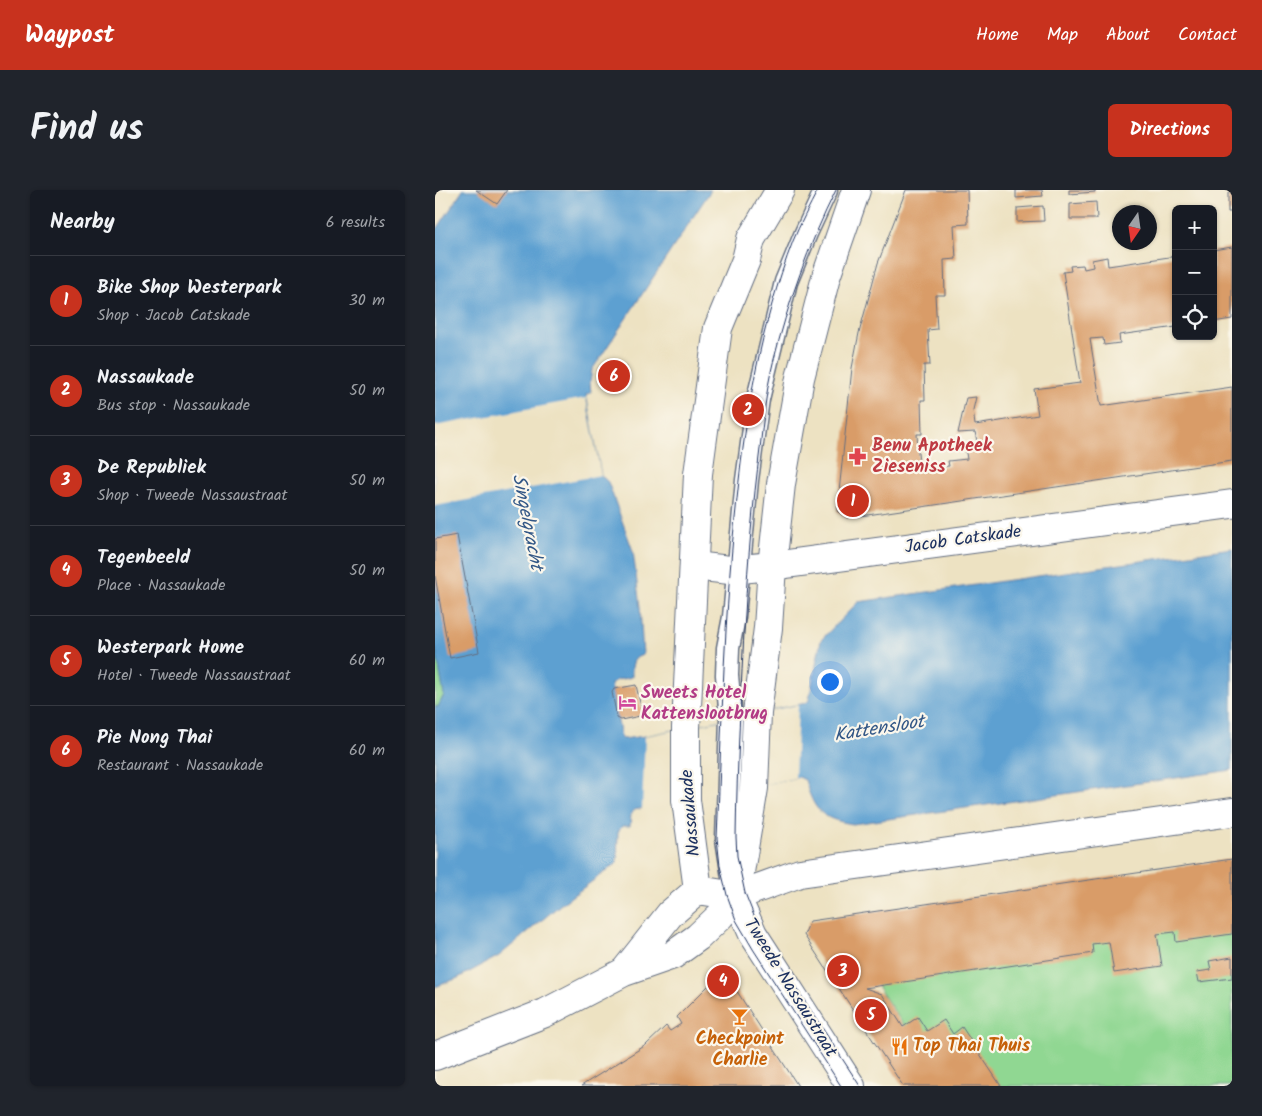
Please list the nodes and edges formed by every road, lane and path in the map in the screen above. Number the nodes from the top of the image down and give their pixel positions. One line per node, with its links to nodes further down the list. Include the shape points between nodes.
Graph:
1 (780, 190): 5 (main road, Nassaukade, via 751,239 746,260 718,328 698,474)
2 (827, 190): 7 (lane, via 805,233 786,282 771,340 758,399)
3 (856, 190): 6 (main road, via 826,277 800,378 781,484)
4 (1232, 504): 6 (main road, Jacob Catskade)
5 (694, 566): 7 (main road, Jacob Catskade); 10 (main road, Nassaukade, via 686,800)
6 (772, 566): 7 (main road, Jacob Catskade); 8 (main road, via 769,628 757,713)
7 (739, 570): 8 (lane, via 727,675)
8 (741, 790): 11 (main road)
9 (1232, 812): 11 (main road, via 800,873)
10 (698, 890): 11 (main road); 12 (main road, via 670,914)
11 (736, 896): 12 (main road, via 720,916 673,955); 14 (main road, Tweede Nassaustraat, via 753,934)
12 (624, 972): 13 (main road, via 545,1013)
13 (435, 1056)
14 (851, 1086)

